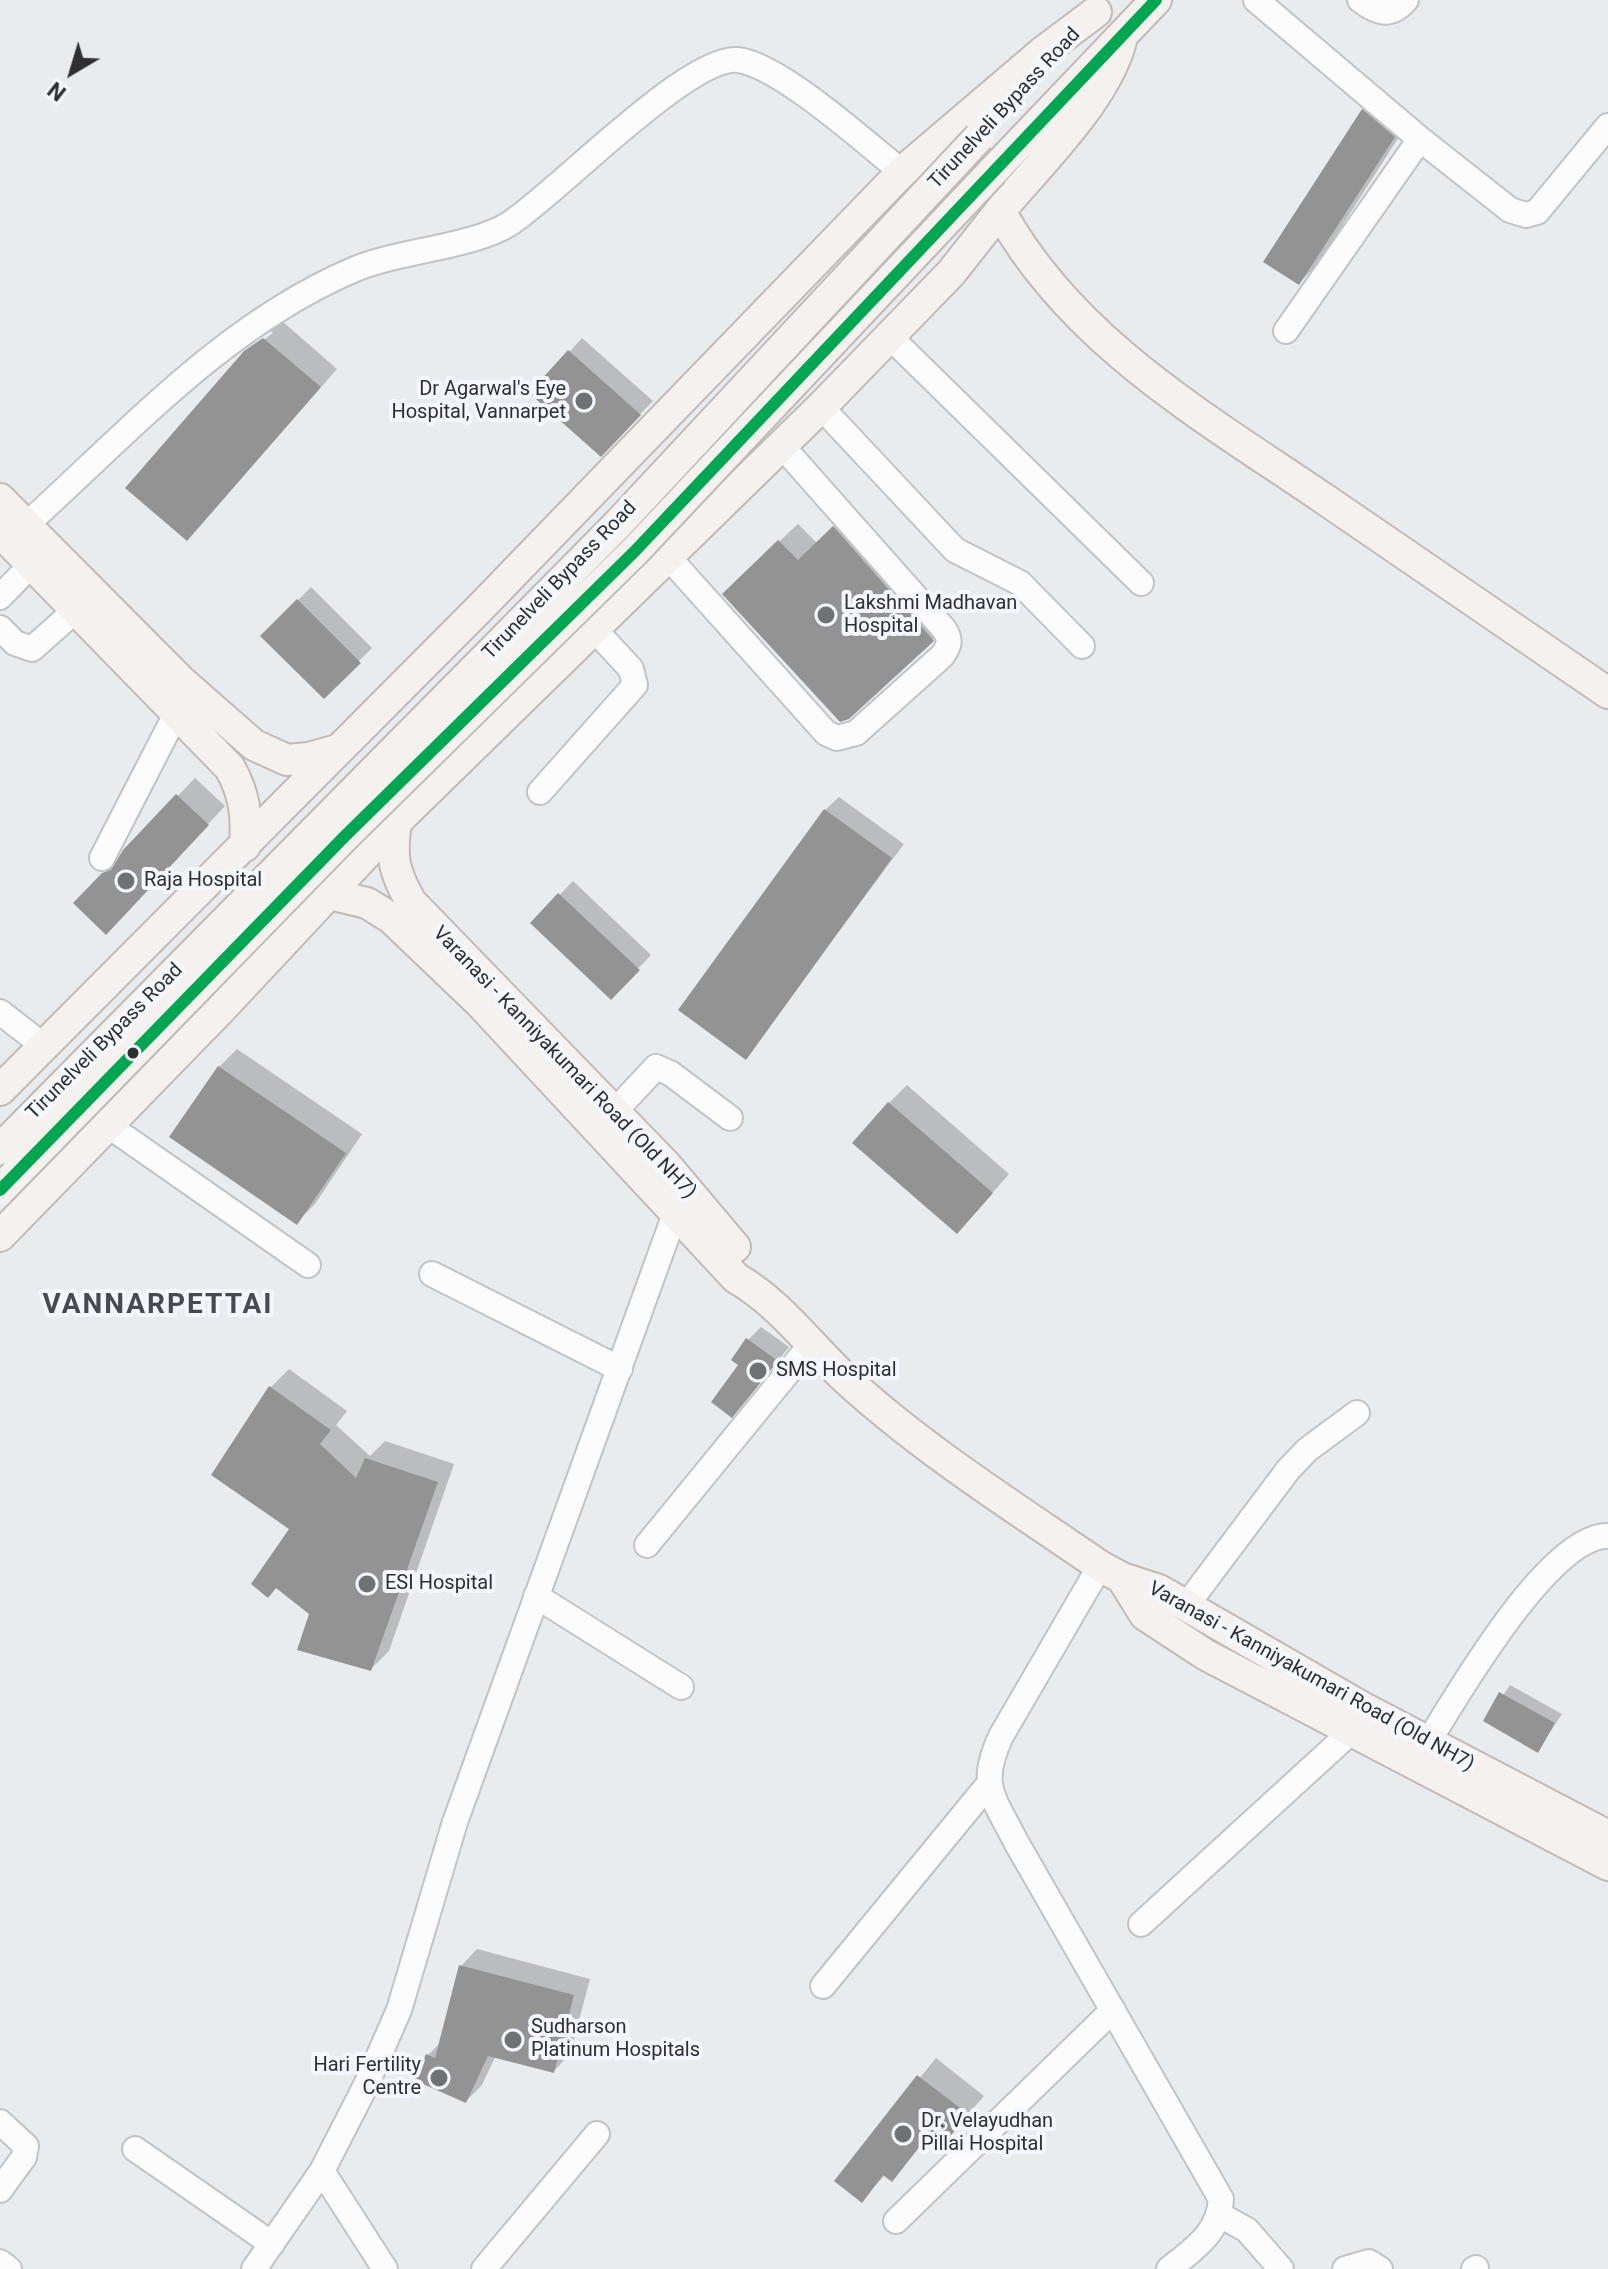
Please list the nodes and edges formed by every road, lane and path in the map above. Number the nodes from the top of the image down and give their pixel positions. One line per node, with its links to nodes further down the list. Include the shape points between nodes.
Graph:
1 (1156, 0): 6 (main road, Tirunelveli Bypass Road)
2 (1256, 0): 8 (street)
3 (1360, 0): 4 (street, via 1382,13)
4 (1406, 0)
5 (1102, 6): 9 (main road); 43 (main road, Tirunelveli Bypass Road, bridge, via 616,526)
6 (1122, 37): 10 (main road, via 1116,63 1096,94); 44 (main road, Tirunelveli Bypass Road, bridge, via 635,551 344,837)
7 (1608, 126): 8 (street, via 1552,199 1526,215 1510,210)
8 (1420, 139): 11 (street)
9 (902, 172): 16 (street, via 798,89 738,60 716,64 622,128 508,225 353,270 205,359); 25 (main road)
10 (1000, 211): 12 (main road, via 951,273); 26 (main road, via 1042,278 1121,356)
11 (1286, 331)
12 (889, 336): 13 (main road); 19 (street)
13 (821, 407): 14 (main road); 24 (street, via 955,550 1020,583)
14 (782, 446): 17 (main road); 17 (street, via 944,629 950,638 942,656 856,733 837,738 826,733)
15 (0, 499): 16 (main road)
16 (13, 528): 18 (main road); 29 (main road, via 254,745 287,760)
17 (669, 558): 23 (main road)
18 (32, 564): 20 (street); 21 (main road)
19 (1141, 583)
20 (0, 597)
21 (77, 609): 22 (street, via 32,649 15,643); 27 (main road)
22 (0, 628)
23 (594, 629): 28 (main road); 30 (street, via 631,669 635,685)
24 (1082, 646)
25 (401, 687): 28 (main road, via 425,675 451,676 484,709); 29 (main road)
26 (1608, 693)
27 (177, 712): 32 (main road, via 230,768 243,791); 33 (street)
28 (473, 747): 31 (main road)
29 (338, 749): 32 (main road)
30 (540, 792)
31 (396, 822): 34 (main road); 40 (main road, Varanasi - Kanniyakumari Road (Old NH7), via 391,856 411,902)
32 (245, 846): 35 (main road)
33 (102, 858)
34 (329, 894): 36 (main road); 45 (main road, Varanasi - Kanniyakumari Road (Old NH7), via 367,903 391,918 480,1003)
35 (154, 939): 36 (main road, via 145,971 166,995 189,1017); 38 (main road)
36 (222, 1008): 42 (main road)
37 (0, 1012): 38 (street)
38 (45, 1047): 39 (main road)
39 (0, 1090)
40 (615, 1111): 41 (street, via 656,1067); 49 (main road, Varanasi - Kanniyakumari Road (Old NH7), via 751,1266)
41 (730, 1118)
42 (109, 1126): 46 (main road); 47 (street)
43 (0, 1149)
44 (0, 1190)
45 (676, 1211): 49 (main road, Varanasi - Kanniyakumari Road (Old NH7), via 736,1278); 51 (street)
46 (0, 1236)
47 (308, 1265)
48 (432, 1274): 51 (street)
49 (763, 1293): 50 (main road, Varanasi - Kanniyakumari Road (Old NH7))
50 (812, 1343): 54 (street); 55 (main road, Varanasi - Kanniyakumari Road (Old NH7), via 848,1381 950,1464)
51 (620, 1369): 56 (street)
52 (1357, 1413): 57 (street, via 1288,1470)
53 (1608, 1536): 60 (street, via 1593,1536 1571,1548 1546,1574 1470,1675)
54 (647, 1545)
55 (1111, 1572): 57 (main road, Varanasi - Kanniyakumari Road (Old NH7)); 59 (main road, Varanasi - Kanniyakumari Road (Old NH7), via 1145,1615 1206,1655); 61 (street, via 1001,1736 989,1762)
56 (536, 1596): 58 (street); 70 (street, via 455,1822 399,2010)
57 (1186, 1606): 60 (main road, Varanasi - Kanniyakumari Road (Old NH7))
58 (681, 1687)
59 (1352, 1731): 63 (main road, Varanasi - Kanniyakumari Road (Old NH7)); 64 (street)
60 (1428, 1742): 62 (main road, Varanasi - Kanniyakumari Road (Old NH7))
61 (988, 1785): 65 (street); 66 (street)
62 (1608, 1836)
63 (1608, 1865)
64 (1141, 1924)
65 (823, 1986)
66 (1113, 2010): 72 (street, via 1221,2199); 73 (street)
67 (0, 2122): 71 (street, via 26,2146)
68 (597, 2134): 79 (street)
69 (135, 2149): 74 (street)
70 (322, 2171): 74 (street); 78 (street)
71 (0, 2190)
72 (1220, 2215): 80 (street, via 1211,2232); 81 (street, via 1247,2230)
73 (896, 2221)
74 (272, 2244): 77 (street)
75 (0, 2262): 76 (street)
76 (9, 2269)
77 (254, 2269)
78 (385, 2269)
79 (484, 2269)
80 (1169, 2269)
81 (1281, 2269)
82 (1345, 2269): 83 (street, via 1358,2262)
83 (1380, 2269)

